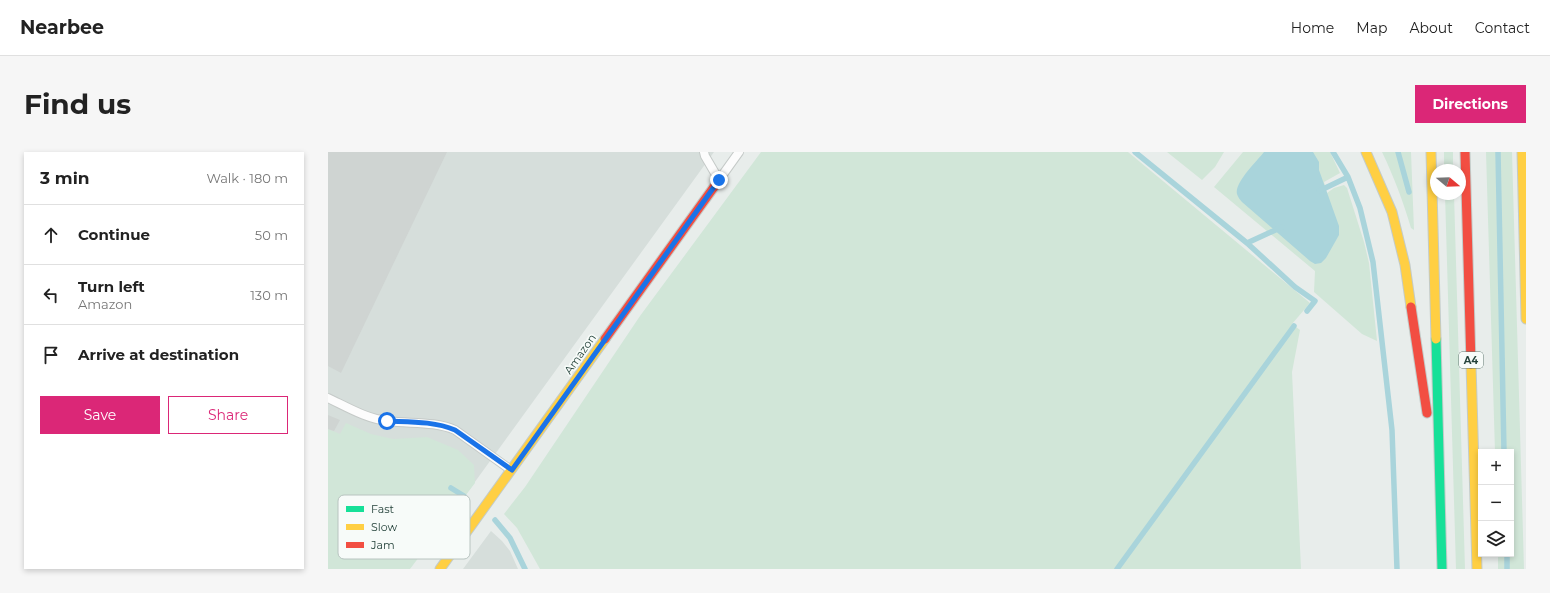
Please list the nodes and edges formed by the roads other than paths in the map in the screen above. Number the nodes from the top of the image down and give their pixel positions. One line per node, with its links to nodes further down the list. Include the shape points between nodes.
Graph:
1 (739, 152): 7 (lane, Amazon)
2 (1366, 152): 11 (main road, via 1392,212 1405,265)
3 (1431, 152): 11 (main road)
4 (1465, 152): 16 (main road, A4)
5 (1522, 152): 8 (main road)
6 (703, 153): 7 (lane)
7 (719, 180): 10 (main road, Amazon)
8 (1526, 319)
9 (328, 398): 10 (lane, via 368,416 387,421 438,424 448,427)
10 (512, 470): 12 (main road, Amazon)
11 (1441, 503): 15 (main road)
12 (470, 528)
13 (447, 559): 14 (main road, Amazon)
14 (440, 569)
15 (1442, 569)
16 (1477, 569)

